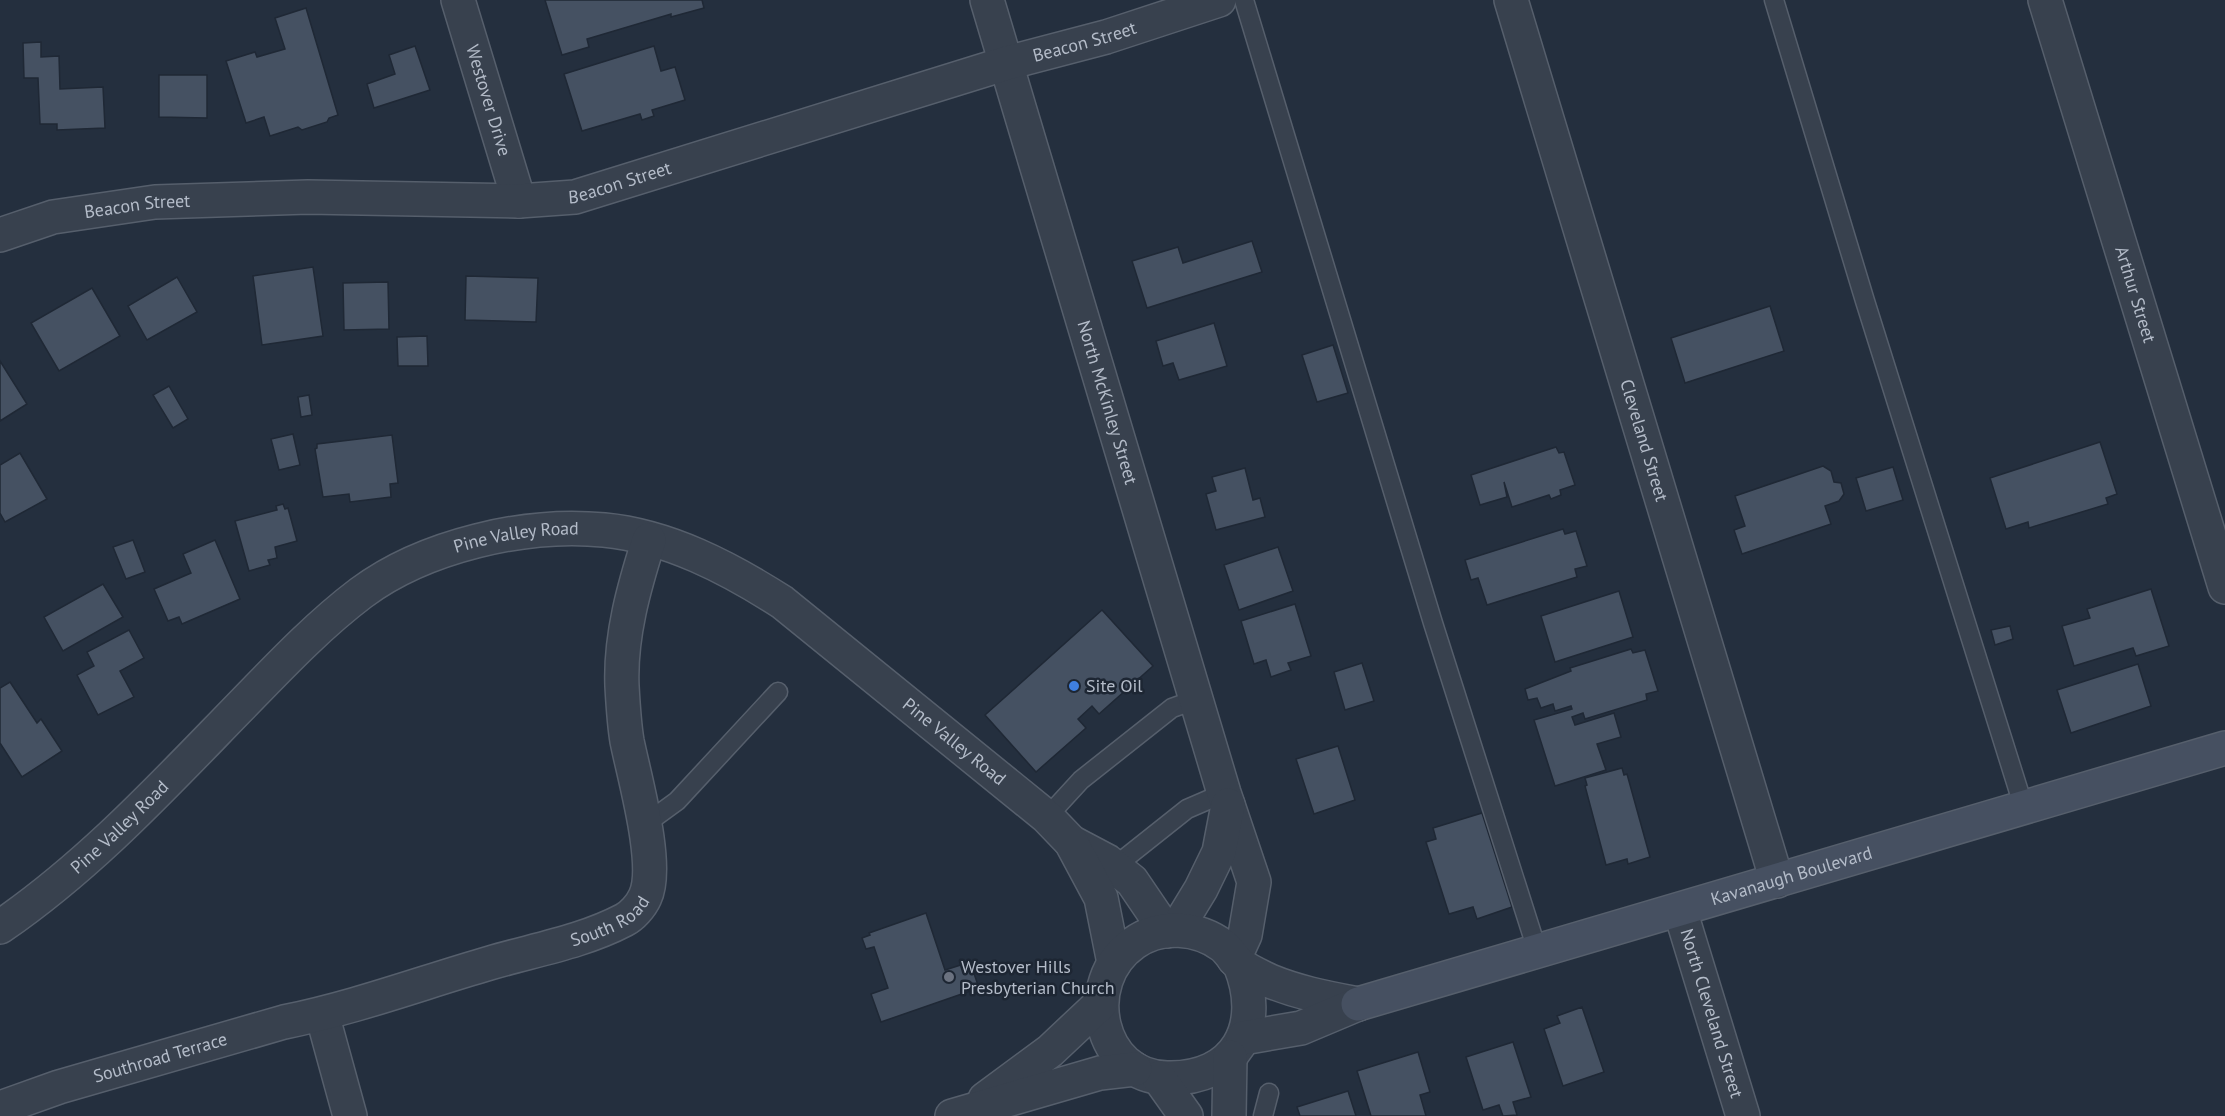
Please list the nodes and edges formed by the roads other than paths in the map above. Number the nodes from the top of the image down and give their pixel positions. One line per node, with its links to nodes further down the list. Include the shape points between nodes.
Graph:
1 (458, 0): 9 (street, Westover Drive)
2 (987, 0): 8 (street, North McKinley Street)
3 (1219, 0): 8 (street, Beacon Street, via 1106,37)
4 (1244, 0): 26 (lane, via 1433,623)
5 (1511, 0): 22 (street, Cleveland Street)
6 (1774, 0): 17 (lane)
7 (2045, 0): 12 (street, Arthur Street)
8 (1007, 63): 9 (street, Beacon Street, via 594,192 556,200); 14 (street, North McKinley Street)
9 (519, 201): 10 (street, Beacon Street, via 308,197 154,202 53,216)
10 (0, 235)
11 (649, 540): 18 (street, Pine Valley Road, via 739,574 782,602); 19 (street, South Road, via 633,589 622,684 626,737); 24 (street, Pine Valley Road, via 604,530 552,530 501,536 452,548 405,567 362,592 324,624 125,825)
12 (2225, 587)
13 (778, 692): 19 (lane, via 677,801)
14 (1197, 699): 16 (street, North McKinley Street); 18 (lane, via 1172,708 1081,780)
15 (2225, 748): 17 (street, Kavanaugh Boulevard)
16 (1226, 799): 21 (lane, via 1187,809); 25 (street, via 1219,852 1201,889); 27 (street, North McKinley Street, via 1254,882)
17 (2024, 808): 22 (street, Kavanaugh Boulevard)
18 (1047, 817): 20 (street, Pine Valley Road)
19 (644, 825): 31 (street, South Road, via 648,844 647,890 632,915 623,921 571,942)
20 (1071, 842): 21 (street); 28 (street, via 1101,897)
21 (1114, 867): 25 (street, via 1132,881)
22 (1777, 882): 23 (street, Kavanaugh Boulevard)
23 (1680, 910): 26 (street, Kavanaugh Boulevard); 41 (street, North Cleveland Street)
24 (0, 927)
25 (1171, 930): 27 (street, via 1203,935 1224,947); 28 (street, via 1135,942)
26 (1538, 953): 30 (street, Kavanaugh Boulevard)
27 (1237, 962): 30 (street, via 1302,994); 32 (street, via 1249,987 1251,1010)
28 (1113, 963): 29 (street, via 1105,978)
29 (1100, 1004): 33 (street, via 1108,1037 1116,1051); 36 (street, via 1050,1052)
30 (1358, 1004): 32 (street, via 1301,1028)
31 (322, 1014): 35 (street, Southroad Terrace, via 59,1087); 37 (street)
32 (1236, 1047): 33 (street, via 1209,1072 1185,1079); 39 (street)
33 (1147, 1073): 36 (street, via 1100,1074); 38 (street)
34 (1269, 1093): 40 (lane)
35 (0, 1108)
36 (958, 1114)
37 (350, 1116)
38 (1186, 1116)
39 (1229, 1116)
40 (1263, 1116)
41 (1743, 1116)

